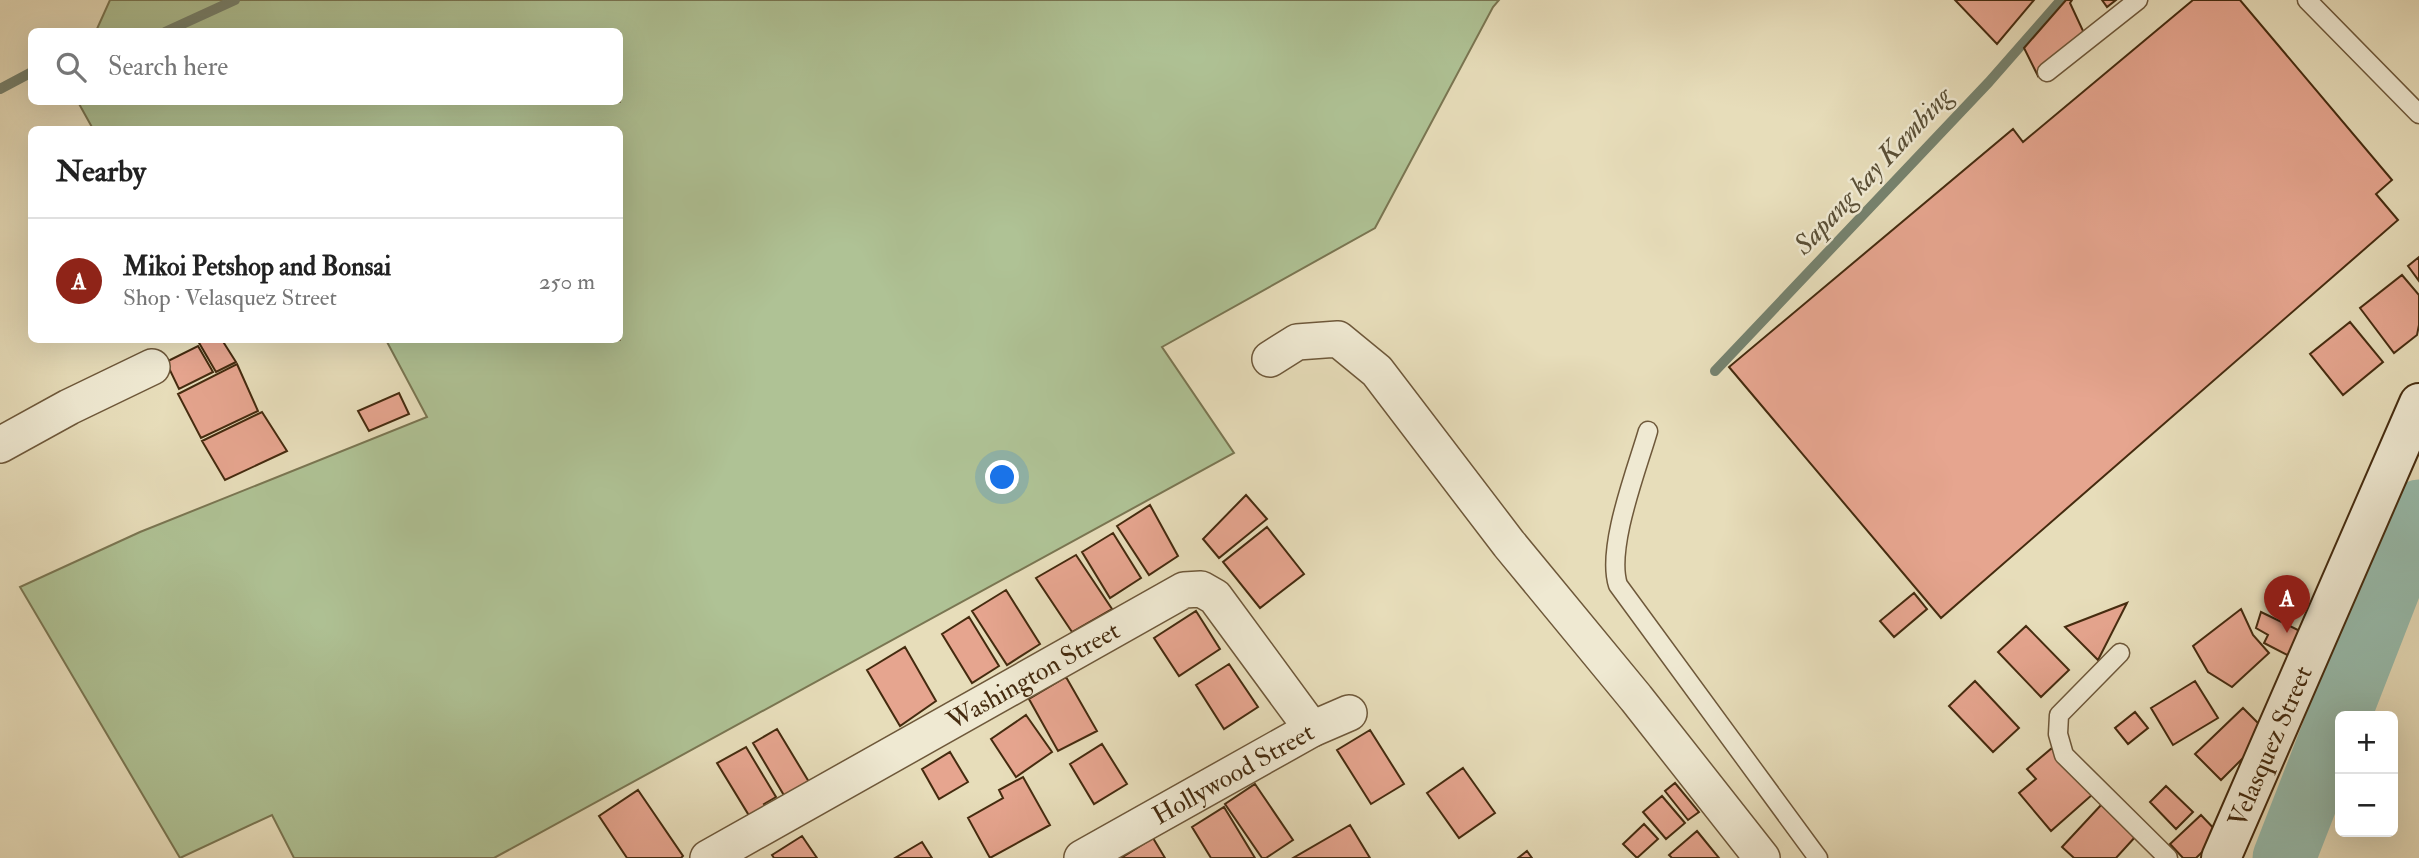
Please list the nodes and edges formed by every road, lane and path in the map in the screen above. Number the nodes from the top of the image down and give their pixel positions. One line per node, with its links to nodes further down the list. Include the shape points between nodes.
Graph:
1 (2138, 0): 3 (lane)
2 (2308, 0): 4 (lane)
3 (2047, 72)
4 (2419, 114)
5 (1269, 359): 15 (street, via 1297,342 1338,339 1377,372)
6 (152, 367): 9 (street)
7 (2419, 402): 18 (main road, Velasquez Street)
8 (1648, 431): 16 (lane, via 1619,534 1614,572 1618,585)
9 (0, 445)
10 (2120, 653): 17 (lane, via 2059,715 2058,734 2064,755)
11 (1349, 713): 12 (street, Hollywood Street)
12 (1312, 729): 13 (street, Washington Street, via 1215,597 1201,589 1184,590); 14 (street, Hollywood Street)
13 (708, 858)
14 (1082, 858)
15 (1762, 858)
16 (1818, 858)
17 (2168, 858)
18 (2221, 858)

